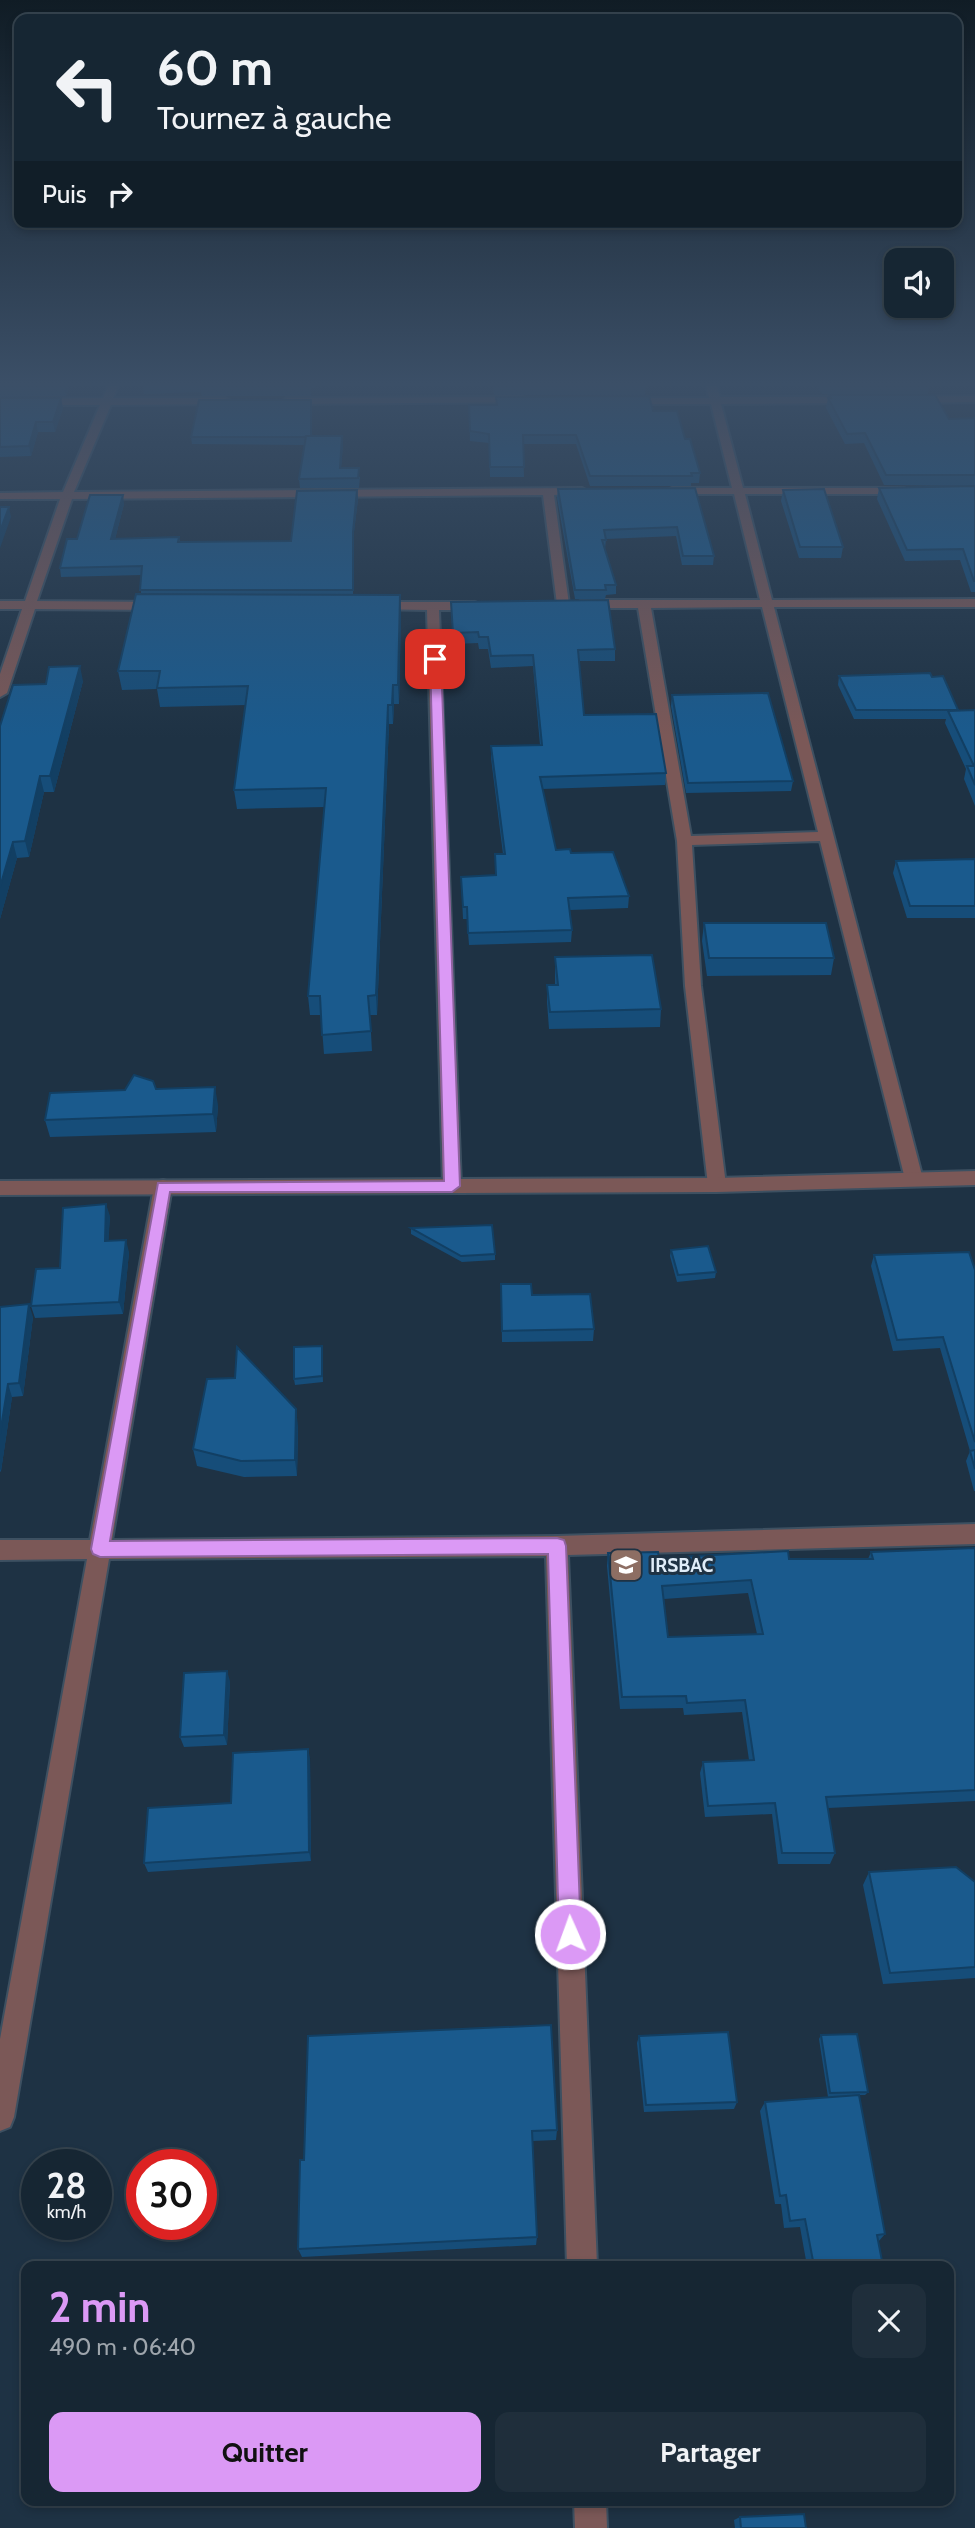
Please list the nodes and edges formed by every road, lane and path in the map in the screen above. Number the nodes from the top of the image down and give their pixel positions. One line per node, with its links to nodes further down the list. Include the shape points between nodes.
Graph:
1 (65, 502): 7 (street)
2 (549, 502): 8 (street, via 557,605)
3 (741, 502): 5 (street)
4 (975, 603): 5 (street)
5 (767, 604): 8 (street); 14 (street)
6 (0, 605): 7 (street)
7 (30, 605): 9 (street); 13 (street)
8 (644, 605): 15 (street)
9 (169, 606)
10 (364, 606): 11 (street)
11 (433, 606): 12 (street); 19 (street)
12 (485, 606)
13 (0, 693)
14 (826, 835): 15 (street); 17 (street)
15 (684, 841): 18 (street, via 693,986)
16 (975, 1178): 17 (street)
17 (914, 1179): 18 (street)
18 (717, 1185): 19 (street)
19 (452, 1186): 20 (street)
20 (163, 1187): 21 (street); 24 (street)
21 (0, 1188)
22 (975, 1534): 23 (street)
23 (557, 1546): 24 (street); 27 (street)
24 (100, 1549): 25 (street); 26 (street)
25 (0, 1550)
26 (0, 2117)
27 (582, 2261)
28 (590, 2506): 29 (street)
29 (590, 2528)

